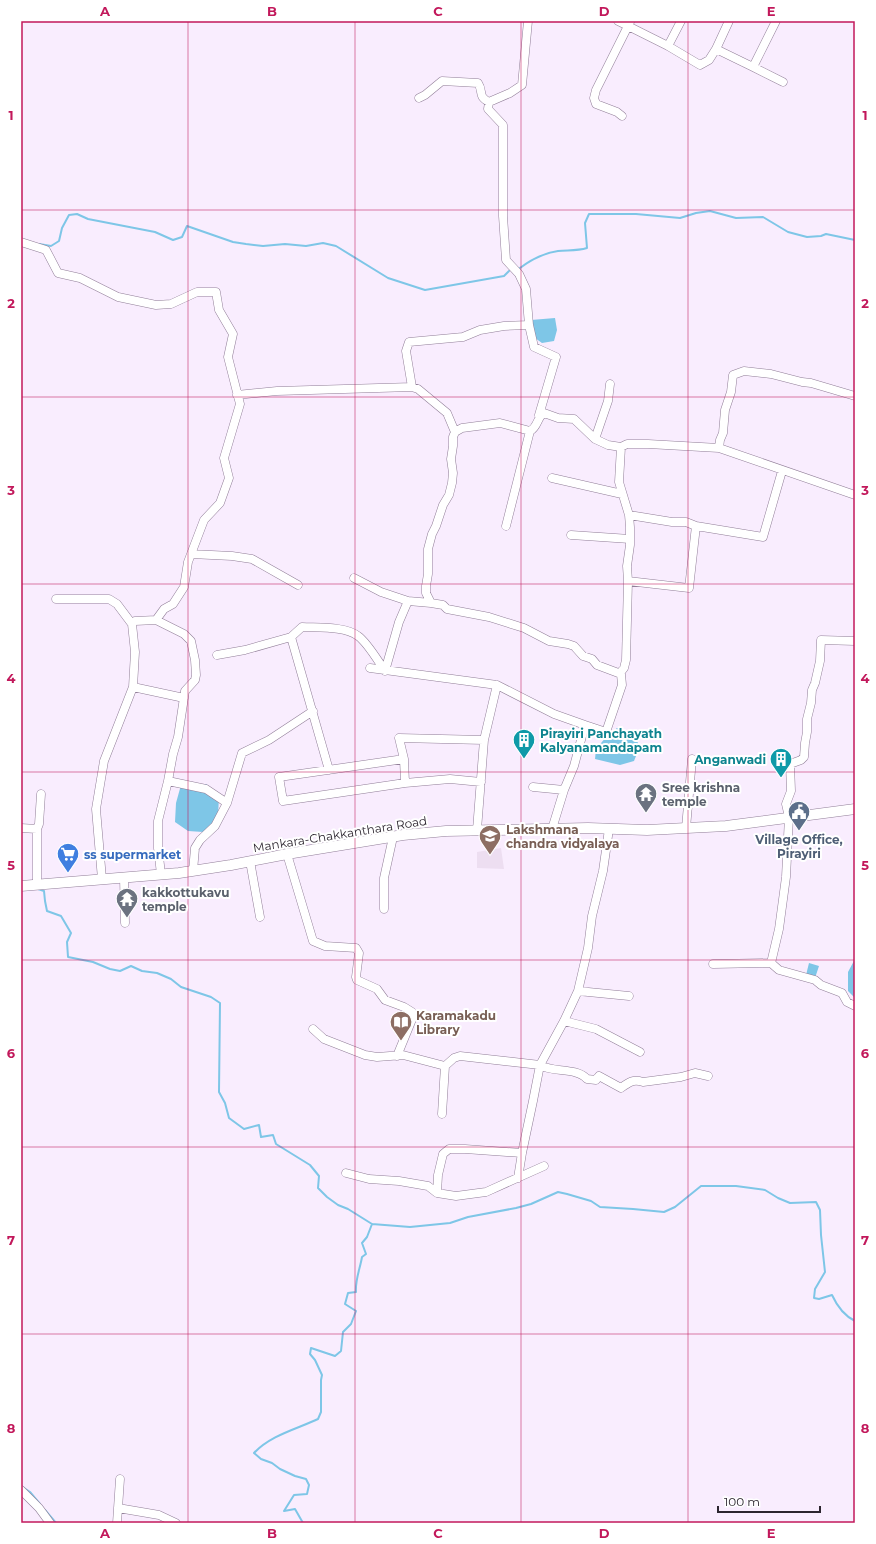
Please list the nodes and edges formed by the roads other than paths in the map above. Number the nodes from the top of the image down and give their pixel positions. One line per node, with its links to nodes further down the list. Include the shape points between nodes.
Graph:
1 (528, 21): 12 (street, via 522,85)
2 (618, 21): 6 (street)
3 (681, 21): 7 (street)
4 (728, 21): 8 (street)
5 (776, 21): 9 (street)
6 (629, 23): 7 (street); 13 (street, via 594,98 596,104)
7 (668, 46): 8 (street, via 700,65 708,60)
8 (716, 49): 9 (street)
9 (753, 67): 10 (street)
10 (783, 82)
11 (419, 98): 12 (street, via 442,81 466,81 478,83 481,96)
12 (489, 102): 15 (street, via 488,109 503,125 506,260 519,274 526,289)
13 (622, 116)
14 (21, 242): 18 (street, via 46,250 58,273 80,278 118,296 156,304 171,304 197,292 216,292 219,310 233,334 228,357)
15 (529, 324): 17 (street, via 480,330 464,337 409,342 406,351); 20 (street, via 534,347 556,357)
16 (610, 384): 23 (street, via 608,401)
17 (412, 387): 18 (street, via 277,391); 22 (street, via 447,413)
18 (237, 395): 35 (street, via 240,404 224,458 228,478 220,503 204,520)
19 (855, 396): 25 (street, via 812,382 744,371 734,375)
20 (539, 415): 21 (street, via 534,429); 23 (street, via 544,413 558,418 574,419)
21 (530, 431): 22 (street, via 500,423 462,428); 31 (street)
22 (455, 432): 41 (street, via 452,437 452,483 429,545 426,593)
23 (595, 439): 24 (street)
24 (621, 447): 25 (street, via 627,444 648,444); 28 (street, via 619,482)
25 (719, 448): 26 (street)
26 (782, 471): 29 (street); 32 (street, via 763,537)
27 (552, 478): 28 (street)
28 (622, 494): 30 (street)
29 (855, 494)
30 (629, 515): 32 (street, via 686,522); 34 (street)
31 (506, 526)
32 (696, 526): 37 (street, via 689,588)
33 (571, 535): 34 (street)
34 (630, 539): 37 (street)
35 (191, 554): 38 (street, via 252,559); 42 (street, via 184,587 173,604 164,609)
36 (354, 578): 40 (street, via 381,592)
37 (628, 581): 49 (street, via 626,660)
38 (298, 585)
39 (56, 598): 43 (street, via 109,598 117,604)
40 (408, 601): 41 (street); 48 (street, via 399,622)
41 (432, 603): 49 (street, via 443,605 452,611 481,615 524,628 549,642 574,646 597,665)
42 (156, 620): 43 (street, via 136,621); 52 (street, via 184,634 191,641 196,675 195,680 185,691)
43 (132, 624): 51 (street, via 135,652)
44 (291, 637): 46 (street); 48 (street, via 302,627 351,632 359,637); 53 (street)
45 (855, 641): 67 (street, via 821,640 820,661 812,690 812,703 806,719 804,756 790,764 791,791 786,804)
46 (217, 655)
47 (370, 668): 48 (street)
48 (386, 671): 50 (street)
49 (620, 673): 54 (street, via 622,685 606,732)
50 (497, 685): 54 (street, via 554,714); 55 (street)
51 (133, 687): 52 (street); 80 (street, via 104,761 96,809)
52 (184, 698): 59 (street)
53 (313, 710): 58 (street); 65 (street, via 269,740 242,753)
54 (585, 725): 63 (street, via 574,766)
55 (484, 740): 56 (street, via 399,738); 60 (street)
56 (404, 759): 58 (street); 61 (street)
57 (692, 759): 69 (street)
58 (329, 770): 61 (street, via 279,777 283,802)
59 (168, 781): 65 (street, via 206,788); 78 (street, via 157,830)
60 (481, 782): 61 (street, via 450,779); 73 (street)
61 (405, 783)
62 (533, 787): 63 (street)
63 (564, 790): 71 (street)
64 (41, 794): 70 (street)
65 (227, 803): 77 (street, via 215,826 195,848)
66 (855, 809): 67 (main road, Mankara-Chakkanthara Road)
67 (789, 817): 69 (main road, Mankara-Chakkanthara Road, via 726,826); 86 (street, via 786,877 779,929)
68 (21, 828): 70 (street)
69 (686, 828): 72 (main road, Mankara-Chakkanthara Road)
70 (37, 829): 81 (street)
71 (552, 829): 72 (main road, Mankara-Chakkanthara Road); 73 (main road, Mankara-Chakkanthara Road)
72 (609, 829): 88 (street, via 603,871)
73 (477, 830): 74 (main road, Mankara-Chakkanthara Road)
74 (393, 837): 75 (main road, Mankara-Chakkanthara Road); 83 (street, via 384,878)
75 (287, 854): 76 (main road, Mankara-Chakkanthara Road); 94 (street, via 314,941 325,946 356,948 357,980 377,989 385,1000 412,1012 413,1017)
76 (250, 861): 77 (main road, Mankara-Chakkanthara Road); 84 (street)
77 (193, 871): 78 (main road, Mankara-Chakkanthara Road)
78 (161, 874): 79 (main road, Mankara-Chakkanthara Road)
79 (124, 877): 80 (main road, Mankara-Chakkanthara Road); 85 (street)
80 (102, 879): 81 (main road, Mankara-Chakkanthara Road)
81 (37, 884): 82 (main road, Mankara-Chakkanthara Road)
82 (21, 886)
83 (384, 909)
84 (260, 917)
85 (125, 923)
86 (771, 963): 87 (street); 90 (street, via 779,970 815,980 842,993 847,1002)
87 (713, 964)
88 (578, 991): 89 (street); 91 (street)
89 (629, 996)
90 (855, 1006)
91 (564, 1021): 93 (street, via 596,1029); 95 (street)
92 (314, 1029): 94 (street, via 324,1039 365,1055)
93 (640, 1052)
94 (397, 1056): 96 (street, via 403,1055)
95 (540, 1065): 96 (street, via 460,1056); 97 (street, via 583,1075 587,1079 596,1080 599,1076 622,1088 630,1081 637,1080 643,1082 695,1073); 99 (street)
96 (445, 1066): 98 (street)
97 (708, 1076)
98 (442, 1114)
99 (522, 1153): 102 (street); 103 (street, via 449,1149 443,1154)
100 (544, 1166): 102 (street)
101 (346, 1173): 103 (street, via 428,1186)
102 (518, 1178): 103 (street, via 486,1192 456,1196)
103 (437, 1194)
104 (120, 1479): 106 (street)
105 (21, 1490): 107 (street)
106 (118, 1508): 108 (street); 109 (street, via 160,1515)
107 (50, 1523)
108 (117, 1523)
109 (176, 1523)

